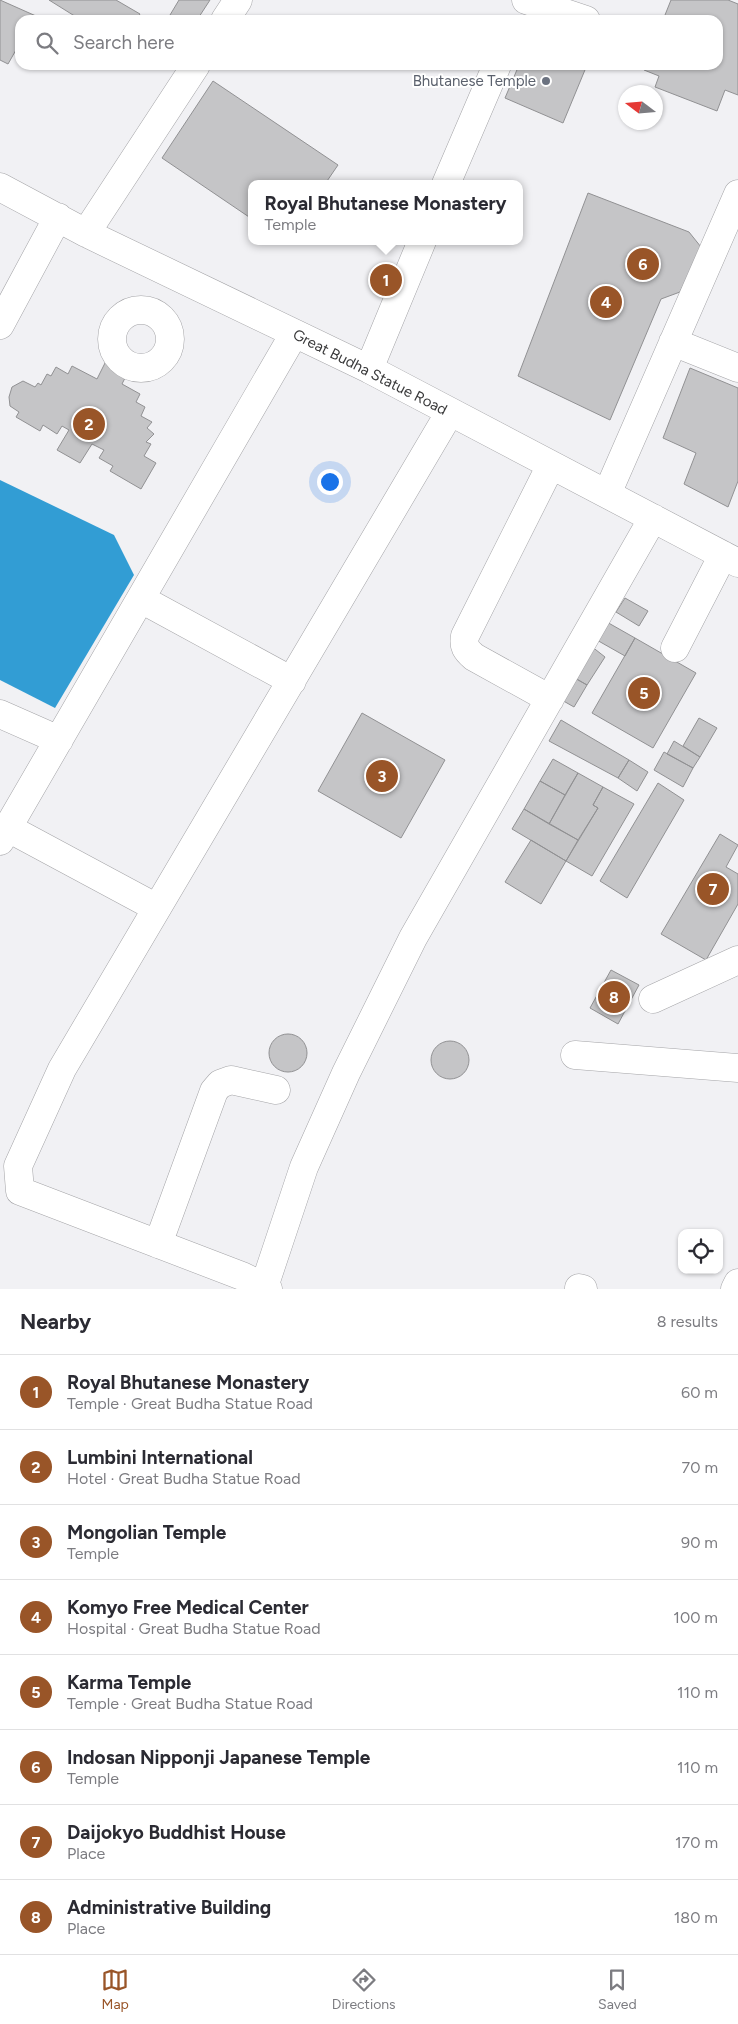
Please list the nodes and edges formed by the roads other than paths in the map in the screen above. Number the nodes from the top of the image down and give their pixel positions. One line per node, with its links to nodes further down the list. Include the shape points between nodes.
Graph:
1 (238, 0): 4 (street)
2 (525, 0): 3 (street); 5 (street)
3 (581, 14)
4 (228, 15)
5 (518, 15)
6 (193, 70): 12 (street)
7 (495, 70): 8 (street)
8 (448, 180)
9 (0, 187): 11 (street, Great Budha Statue Road)
10 (738, 194): 18 (street)
11 (58, 217): 12 (street, Great Budha Statue Road); 16 (street)
12 (86, 233): 14 (street, Great Budha Statue Road)
13 (420, 245): 20 (street)
14 (176, 276): 15 (street); 17 (street, Great Budha Statue Road)
15 (154, 314)
16 (0, 325)
17 (294, 334): 20 (street, Great Budha Statue Road); 26 (street)
18 (673, 342): 19 (street); 23 (street)
19 (738, 368)
20 (369, 370): 21 (street, Great Budha Statue Road)
21 (450, 412): 22 (street, Great Budha Statue Road); 28 (street)
22 (551, 465): 23 (street, Great Budha Statue Road); 29 (street, via 463,644 474,657)
23 (607, 494): 24 (street, Great Budha Statue Road)
24 (652, 518): 25 (street, Great Budha Statue Road); 29 (street)
25 (730, 559): 27 (street)
26 (141, 599): 28 (street); 31 (street)
27 (675, 648)
28 (292, 681): 33 (street)
29 (550, 699): 42 (street, via 414,938 346,1073 304,1167)
30 (0, 714): 31 (street)
31 (59, 740): 32 (street)
32 (4, 834): 33 (street)
33 (157, 908): 39 (street, via 62,1069)
34 (738, 960): 35 (street)
35 (653, 998)
36 (575, 1055): 37 (street)
37 (738, 1068)
38 (276, 1090): 40 (street, via 231,1080 220,1084 214,1091)
39 (10, 1189): 40 (street)
40 (158, 1244): 42 (street)
41 (738, 1283): 43 (street)
42 (266, 1288)
43 (735, 1289)

